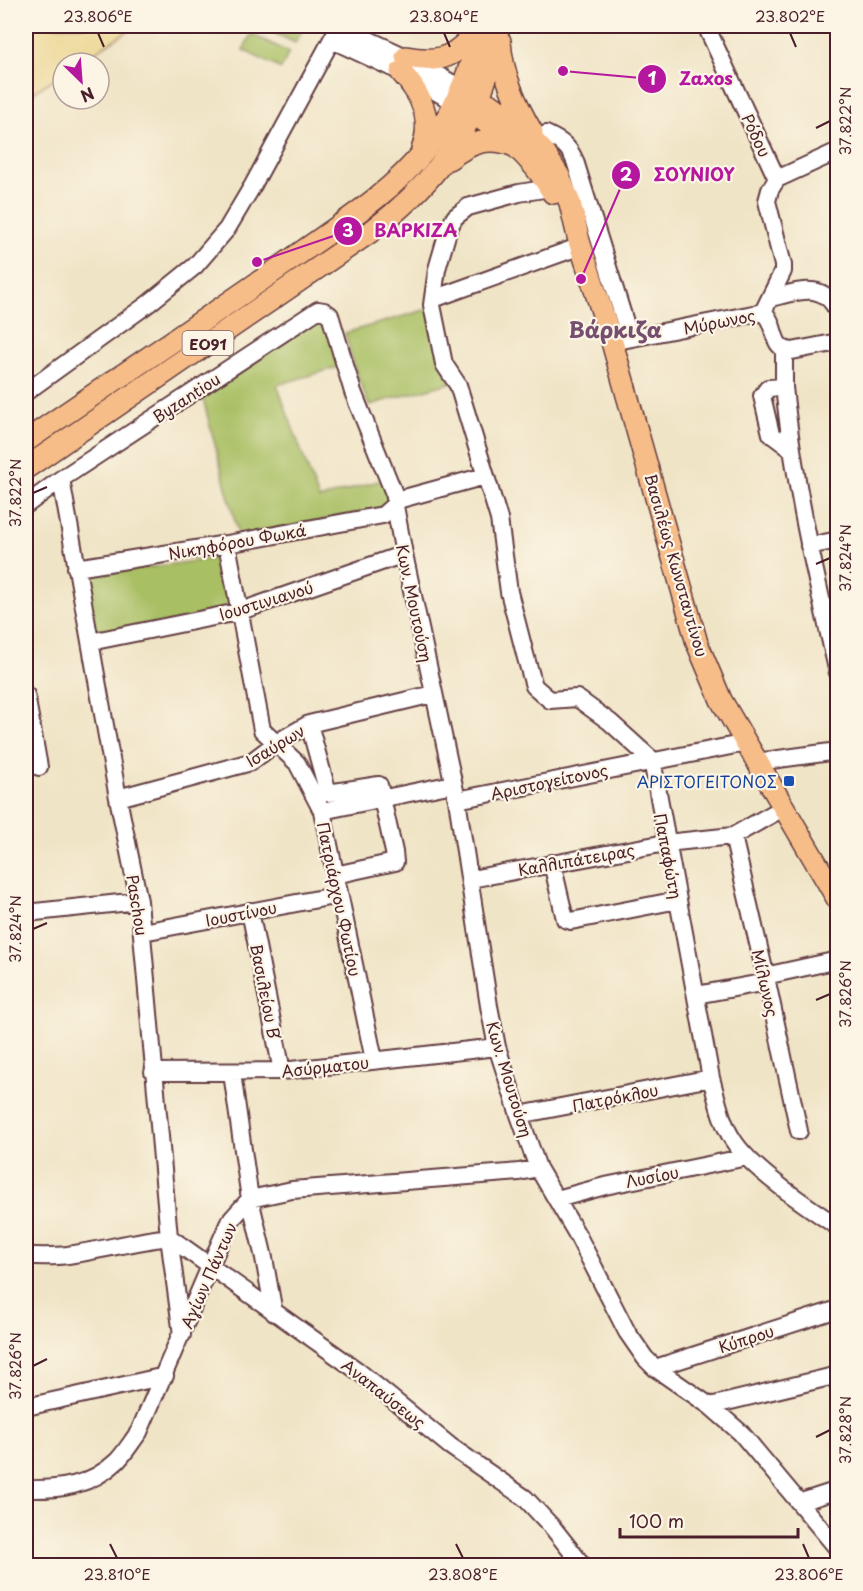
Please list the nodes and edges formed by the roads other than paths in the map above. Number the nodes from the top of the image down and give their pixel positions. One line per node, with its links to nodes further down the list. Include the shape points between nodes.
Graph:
1 (491, 26): 4 (main road, via 446,57); 5 (main road, ΕΟ91, via 487,76); 6 (main road, via 511,89)
2 (706, 26): 9 (street, Ρόδου)
3 (336, 33): 4 (street); 19 (street, via 227,229 195,266)
4 (404, 65): 5 (street); 8 (main road, via 427,117 426,140)
5 (467, 101): 6 (main road, Βασιλέως Κωνσταντίνου, via 512,121); 8 (main road, ΕΟ91); 10 (main road, ΕΟ91, via 453,148)
6 (537, 146): 10 (main road, via 492,140 474,143 450,159); 11 (main road, Βασιλέως Κωνσταντίνου); 12 (main road, Βασιλέως Κωνσταντίνου, via 559,176); 16 (street, via 562,141 571,151)
7 (835, 157): 9 (street)
8 (412, 165): 20 (main road, ΕΟ91, via 359,211)
9 (777, 178): 14 (street, via 767,201 783,272)
10 (429, 182): 21 (main road, ΕΟ91, via 373,230)
11 (550, 188): 12 (main road, Βασιλέως Κωνσταντίνου); 13 (street, via 468,207 455,217 437,269)
12 (580, 244): 13 (street); 16 (main road, Βασιλέως Κωνσταντίνου)
13 (433, 299): 22 (street, via 444,364 458,385)
14 (766, 305): 15 (street, via 807,290 826,294); 16 (street, Μύρωνος); 18 (street, Μύρωνος, via 777,344)
15 (837, 312)
16 (621, 340): 39 (main road, Βασιλέως Κωνσταντίνου, via 697,643 721,700)
17 (837, 342): 18 (street)
18 (784, 350): 28 (street, via 791,449)
19 (26, 392)
20 (26, 441)
21 (26, 468)
22 (485, 476): 25 (street, Νικηφόρου Φωκά, via 401,499); 40 (street, via 499,519 509,592 534,686 550,699 577,698)
23 (61, 479): 24 (street, Byzantiou); 25 (street, Byzantiou, via 318,310 330,315 353,392 393,488); 30 (street, Paschou)
24 (26, 505)
25 (395, 506): 27 (street, Νικηφόρου Φωκά, via 383,515); 29 (street, Κων. Μουτούση)
26 (837, 540): 28 (street)
27 (227, 544): 30 (street, Νικηφόρου Φωκά); 31 (street, Πατριάρχου Φωτίου)
28 (809, 546): 33 (street)
29 (404, 554): 31 (street, Ιουστινιανού); 34 (street, Κων. Μουτούση)
30 (76, 568): 32 (street, Paschou)
31 (238, 612): 32 (street, Ιουστινιανού); 37 (street, Πατριάρχου Φωτίου, via 262,730)
32 (90, 642): 43 (street, Paschou)
33 (837, 673)
34 (433, 694): 36 (street, Ισαύρων); 42 (street, Κων. Μουτούση)
35 (26, 695): 41 (street)
36 (309, 724): 37 (street, Ισαύρων); 44 (street, via 328,794 379,785)
37 (276, 743): 43 (street, Ισαύρων, via 251,762); 46 (street, Πατριάρχου Φωτίου, via 297,763)
38 (837, 751): 39 (street, Αριστογείτονος)
39 (751, 752): 40 (street, Αριστογείτονος); 45 (main road, Βασιλέως Κωνσταντίνου)
40 (652, 760): 42 (street, Αριστογείτονος); 48 (street, Παπαφώτη)
41 (39, 767)
42 (455, 792): 44 (street, Αριστογείτονος); 51 (street, Κων. Μουτούση)
43 (118, 798): 55 (street, Paschou)
44 (383, 799): 46 (street, Αριστογείτονος); 50 (street, via 395,862)
45 (783, 808): 47 (street, Καλλιπάτειρας); 53 (main road, Βασιλέως Κωνσταντίνου)
46 (322, 811): 50 (street, Πατριάρχου Φωτίου)
47 (733, 836): 48 (street, Καλλιπάτειρας); 60 (street, Μίλωνος)
48 (666, 843): 49 (street, Καλλιπάτειρας); 54 (street, Παπαφώτη)
49 (552, 863): 51 (street, Καλλιπάτειρας); 54 (street, via 565,919 571,921)
50 (335, 875): 52 (street, Πατριάρχου Φωτίου)
51 (471, 879): 62 (street, Κων. Μουτούση)
52 (339, 895): 56 (street, Ιουστίνου); 63 (street, Πατριάρχου Φωτίου)
53 (837, 898)
54 (678, 900): 61 (street, Παπαφώτη)
55 (139, 901): 57 (street); 58 (street, Paschou)
56 (250, 911): 58 (street, Ιουστίνου); 64 (street, Βασιλείου Β΄)
57 (26, 913)
58 (143, 932): 65 (street, Paschou)
59 (837, 960): 60 (street)
60 (766, 979): 61 (street); 69 (street, Μίλωνος)
61 (696, 995): 67 (street, Παπαφώτη)
62 (497, 1047): 63 (street, Ασύρματου); 68 (street, Κων. Μουτούση)
63 (374, 1060): 64 (street, Ασύρματου)
64 (282, 1071): 66 (street, Ασύρματου)
65 (153, 1072): 66 (street, Ασύρματου); 75 (street, Paschou)
66 (232, 1073): 72 (street)
67 (711, 1078): 68 (street, Πατρόκλου); 70 (street, Παπαφώτη, via 722,1117)
68 (519, 1115): 71 (street, Κων. Μουτούση)
69 (799, 1131)
70 (747, 1157): 73 (street, Λυσίου); 74 (street, Παπαφώτη)
71 (538, 1168): 72 (street, via 292,1190); 73 (street, Κων. Μουτούση)
72 (250, 1199): 77 (street, Αγίων Πάντων, via 230,1222); 79 (street)
73 (557, 1199): 81 (street, Κων. Μουτούση, via 627,1332)
74 (837, 1227)
75 (169, 1237): 76 (street, via 65,1256); 77 (street, Αναπαύσεως); 80 (street, Paschou)
76 (26, 1256)
77 (210, 1268): 79 (street, Αναπαύσεως); 80 (street, Αγίων Πάντων)
78 (837, 1309): 81 (street, Κύπρου)
79 (274, 1313): 90 (street, Αναπαύσεως, via 358,1371 450,1446 525,1498)
80 (182, 1335): 83 (street, Αγίων Πάντων)
81 (655, 1368): 84 (street, Κων. Μουτούση)
82 (837, 1375): 84 (street)
83 (165, 1376): 85 (street); 86 (street, Αγίων Πάντων, via 140,1432 117,1461 92,1479 55,1490)
84 (710, 1406): 88 (street, Κων. Μουτούση, via 741,1433)
85 (26, 1407)
86 (26, 1489)
87 (837, 1490): 88 (street)
88 (801, 1502): 89 (street, Κων. Μουτούση)
89 (837, 1549)
90 (583, 1566)

